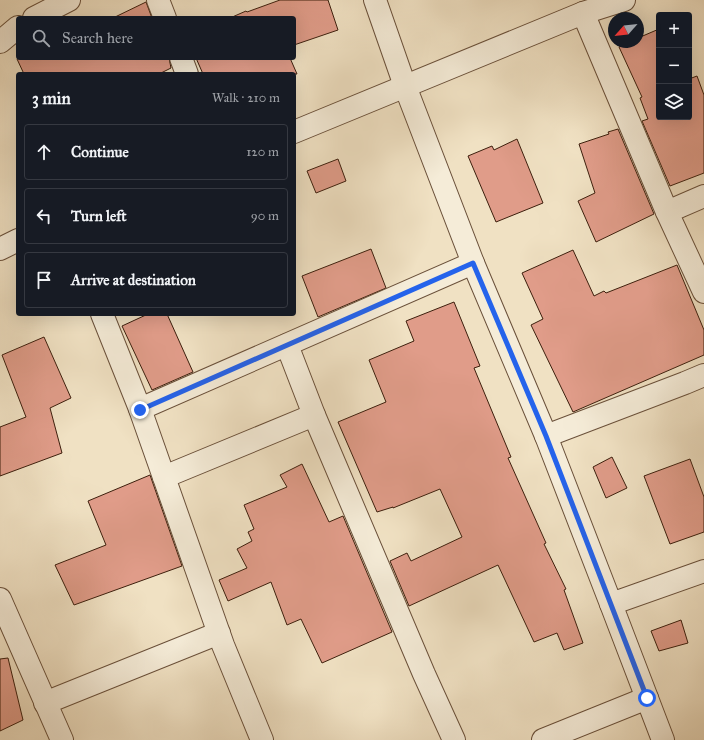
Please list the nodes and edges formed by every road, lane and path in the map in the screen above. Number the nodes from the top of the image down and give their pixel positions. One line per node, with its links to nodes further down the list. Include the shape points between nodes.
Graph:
1 (69, 0): 6 (street)
2 (158, 0): 7 (street)
3 (375, 0): 12 (street)
4 (624, 0): 5 (street)
5 (583, 13): 12 (street); 15 (street)
6 (38, 16)
7 (164, 16)
8 (16, 29): 9 (street)
9 (0, 42)
10 (182, 60): 11 (street)
11 (186, 72)
12 (405, 86): 13 (street); 18 (street)
13 (296, 131)
14 (704, 196): 15 (street)
15 (666, 212): 19 (street)
16 (16, 241): 17 (street)
17 (0, 249)
18 (473, 263): 21 (street); 25 (street)
19 (704, 292)
20 (103, 316): 23 (street)
21 (287, 345): 23 (street); 24 (street)
22 (704, 375): 25 (street)
23 (140, 410): 26 (street)
24 (314, 415): 26 (street); 35 (street)
25 (546, 436): 29 (street)
26 (164, 477): 30 (street)
27 (704, 571): 29 (street)
28 (0, 599): 32 (street)
29 (611, 604): 31 (street)
30 (219, 633): 32 (street); 34 (street)
31 (647, 698): 36 (street); 37 (street)
32 (46, 703): 33 (street)
33 (62, 740)
34 (262, 740)
35 (454, 740)
36 (543, 740)
37 (663, 740)

